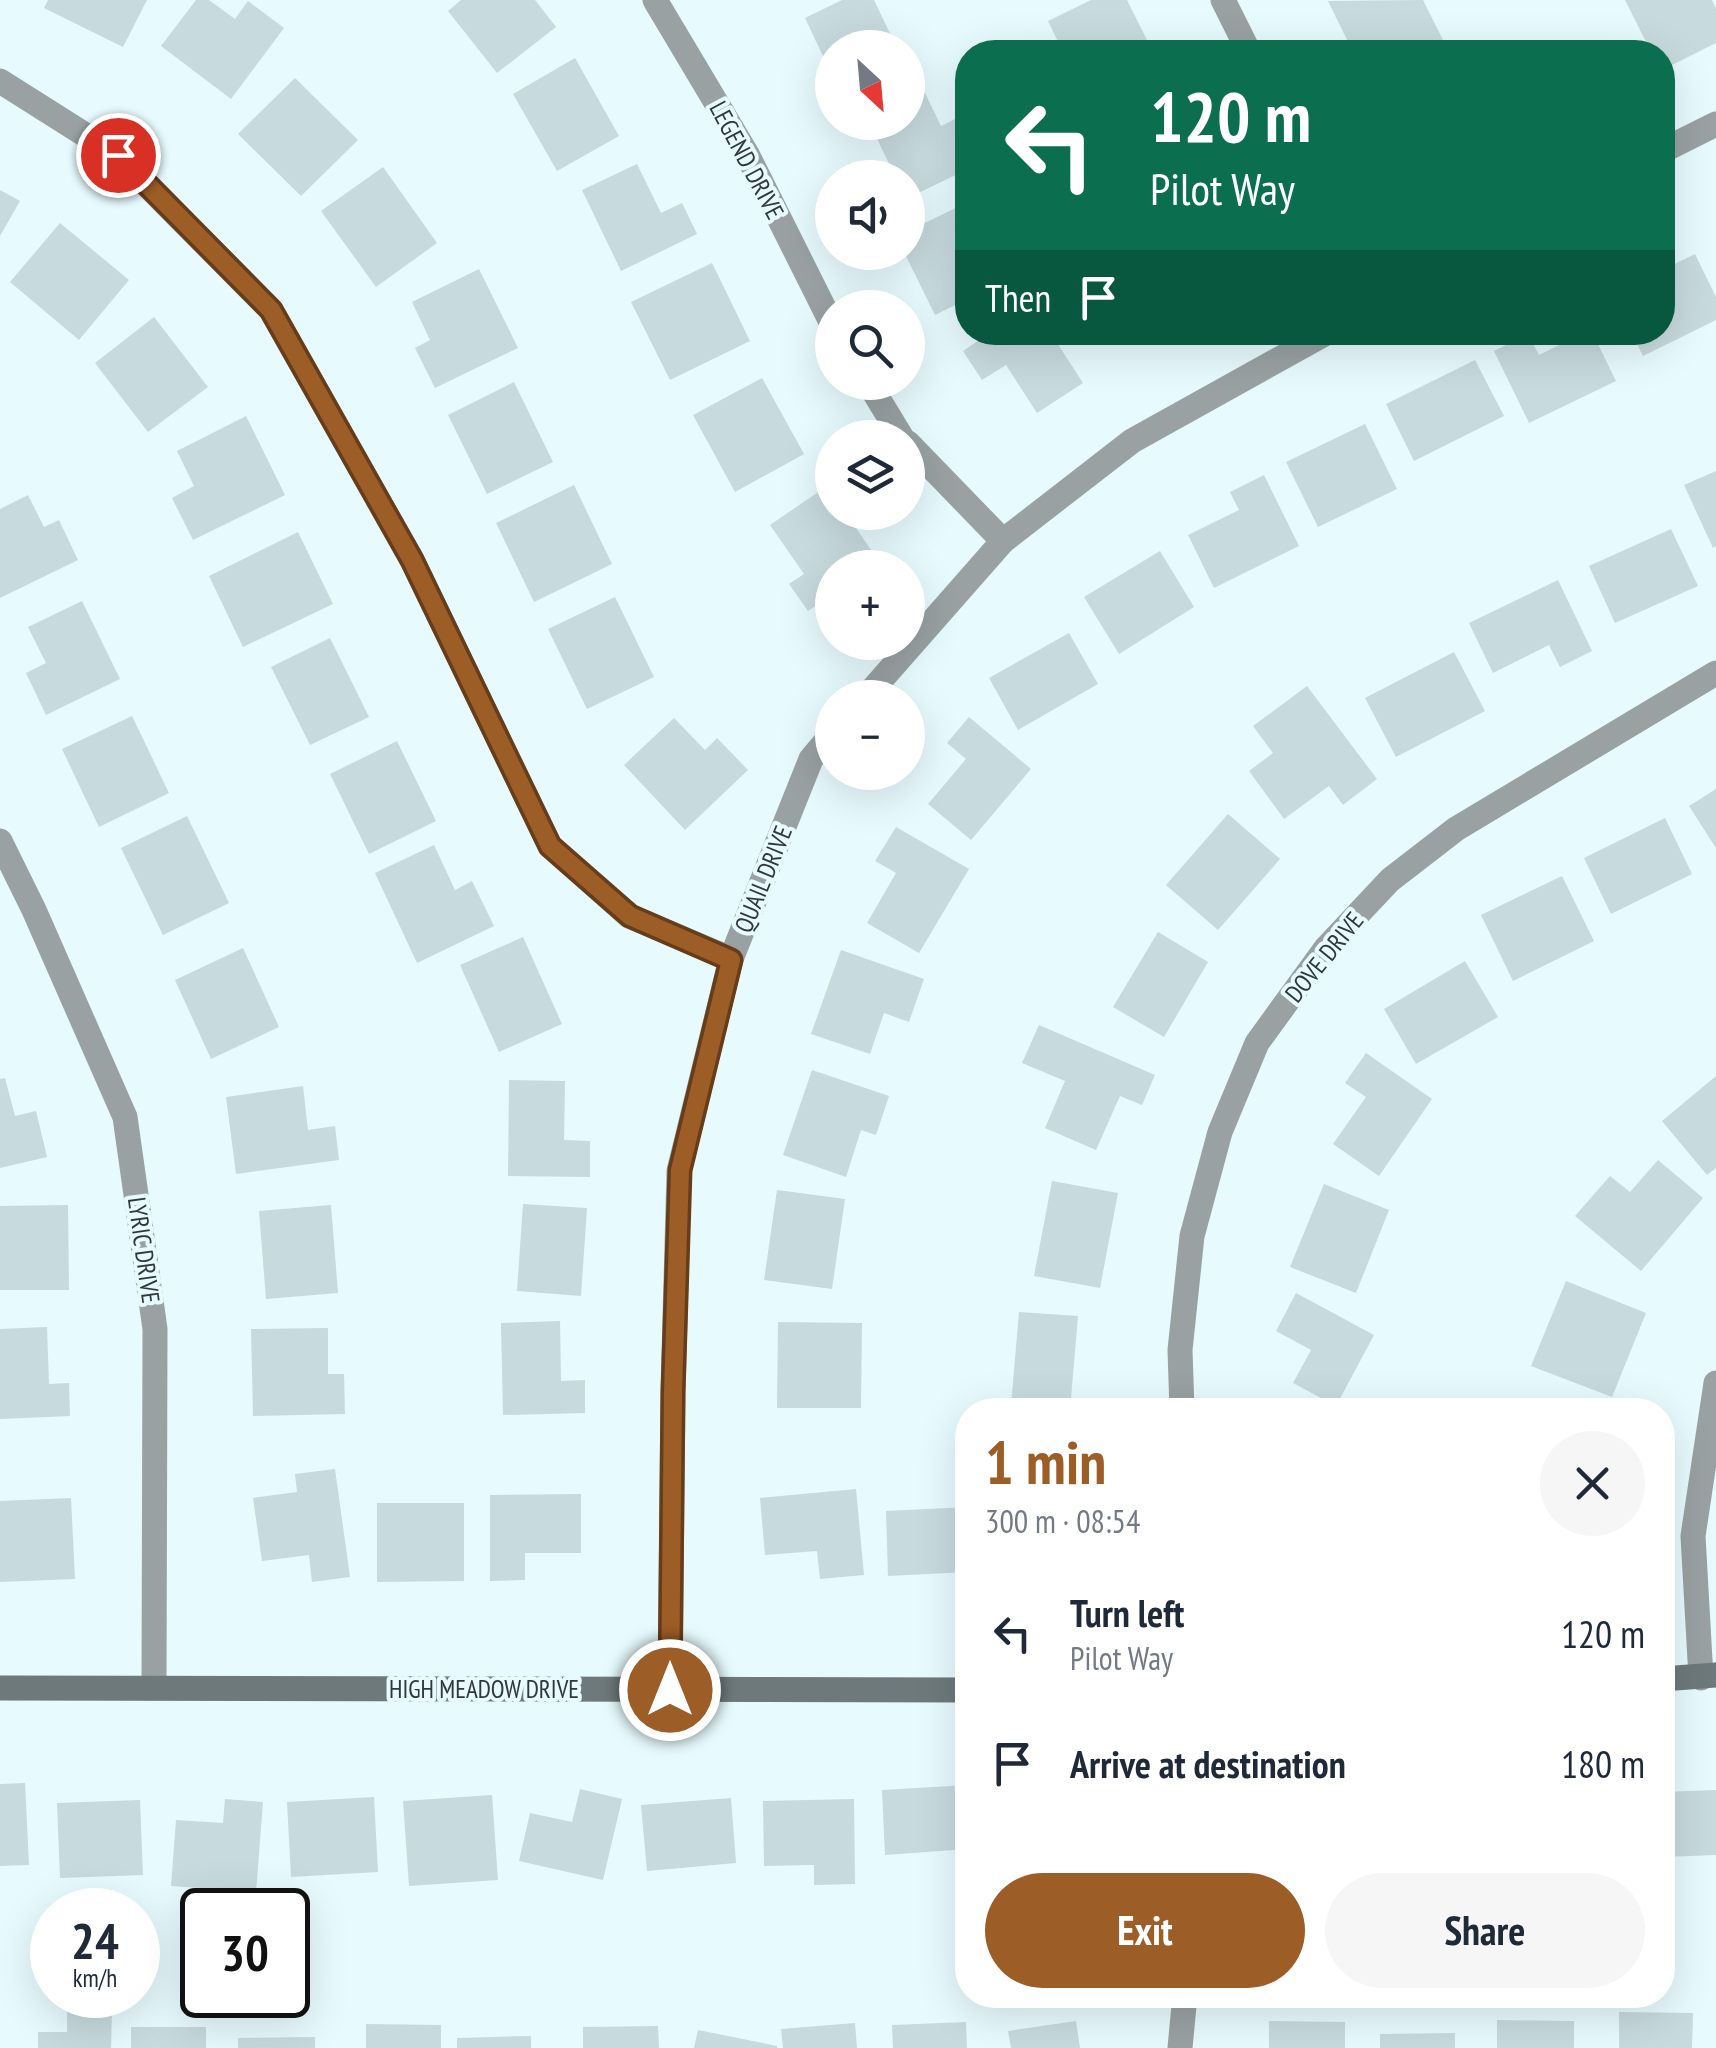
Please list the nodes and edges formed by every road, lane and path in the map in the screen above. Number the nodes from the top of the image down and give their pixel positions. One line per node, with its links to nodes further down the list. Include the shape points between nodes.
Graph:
1 (655, 0): 7 (street, LEGEND DRIVE, via 748,156)
2 (1223, 0): 3 (street)
3 (1243, 40)
4 (0, 81): 15 (street, via 118,155 271,310 412,560 550,846 630,916)
5 (1716, 124): 6 (street)
6 (1675, 144)
7 (815, 290)
8 (1305, 345): 10 (street, via 1132,441)
9 (925, 461): 10 (street)
10 (1003, 541): 12 (street)
11 (1716, 673): 17 (street, DOVE DRIVE, via 1456,828 1390,880 1326,948 1257,1042 1220,1132 1192,1236)
12 (881, 680)
13 (815, 754): 15 (street, QUAIL DRIVE)
14 (0, 840): 20 (street, LYRIC DRIVE, via 125,1117 155,1329)
15 (731, 960): 22 (street, QUAIL DRIVE, via 680,1170)
16 (1716, 1384): 18 (street, via 1693,1536)
17 (1182, 1398)
18 (1708, 1676): 19 (street)
19 (1675, 1678)
20 (154, 1687): 21 (street, HIGH MEADOW DRIVE); 22 (street, HIGH MEADOW DRIVE)
21 (0, 1688)
22 (670, 1690): 23 (street, HIGH MEADOW DRIVE)
23 (955, 1690)
24 (1184, 2008): 25 (street)
25 (1180, 2048)

